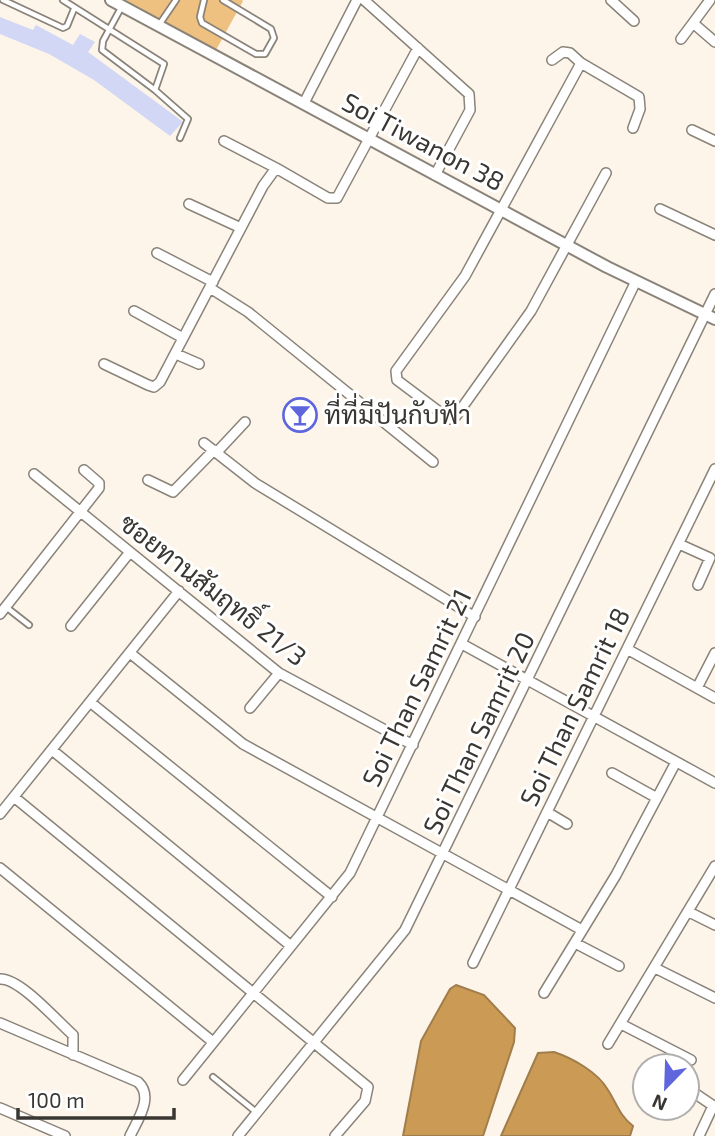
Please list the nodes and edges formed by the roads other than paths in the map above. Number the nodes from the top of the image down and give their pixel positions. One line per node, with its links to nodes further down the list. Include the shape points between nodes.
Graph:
1 (3, 0): 12 (lane, via 63,28)
2 (63, 0): 12 (lane)
3 (111, 0): 11 (street, Soi Tiwanon 38)
4 (176, 0): 15 (lane)
5 (204, 0): 6 (lane, via 202,23 256,54 265,54 274,38 271,29)
6 (223, 0)
7 (357, 0): 23 (street)
8 (364, 0): 19 (street)
9 (611, 0): 13 (street)
10 (710, 0): 14 (street)
11 (122, 6): 15 (street, Soi Tiwanon 38); 16 (lane)
12 (74, 9): 16 (lane)
13 (634, 21)
14 (693, 23): 17 (street); 18 (street)
15 (158, 26): 23 (street, Soi Tiwanon 38)
16 (109, 31): 22 (lane, via 102,50); 22 (lane, via 164,64)
17 (681, 39)
18 (715, 42)
19 (418, 48): 27 (street); 32 (street, via 469,94 470,110)
20 (552, 60): 21 (street, via 566,52)
21 (581, 63): 24 (street, via 639,97); 35 (street)
22 (155, 90): 26 (lane, via 188,119)
23 (304, 103): 27 (street, Soi Tiwanon 38)
24 (633, 128)
25 (692, 130): 29 (street)
26 (180, 138)
27 (370, 139): 30 (street, via 337,198 328,198); 32 (street, Soi Tiwanon 38)
28 (224, 141): 30 (street)
29 (715, 141)
30 (276, 168): 36 (street)
31 (606, 173): 38 (street)
32 (435, 175): 35 (street, Soi Tiwanon 38)
33 (189, 204): 36 (street)
34 (660, 209): 37 (street)
35 (501, 210): 38 (street, Soi Tiwanon 38); 38 (street, via 465,276 396,371 397,380 449,419 456,416 531,311)
36 (241, 228): 41 (street)
37 (715, 235)
38 (565, 245): 40 (street, Soi Tiwanon 38)
39 (157, 253): 41 (street)
40 (636, 281): 44 (street, Soi Tiwanon 38); 64 (street, Soi Than Samrit 21)
41 (211, 285): 45 (street); 52 (street)
42 (715, 294): 44 (street, Soi Than Samrit 20)
43 (134, 310): 45 (street)
44 (710, 317): 72 (street, Soi Than Samrit 20)
45 (183, 338): 46 (street)
46 (176, 354): 47 (street, via 154,387); 48 (street)
47 (104, 364)
48 (199, 364)
49 (245, 422): 51 (street)
50 (204, 443): 51 (street)
51 (215, 452): 56 (street, via 173,492); 64 (street, via 255,483)
52 (433, 462)
53 (715, 469): 57 (street, Soi Than Samrit 18)
54 (84, 470): 58 (street, via 100,485)
55 (34, 474): 58 (street, ซอยทานสัมฤทธิ์ 21/3)
56 (148, 480)
57 (712, 482): 59 (street, Soi Than Samrit 18)
58 (80, 512): 60 (street, ซอยทานสัมฤทธิ์ 21/3); 63 (street)
59 (679, 544): 61 (street, via 710,558); 68 (street, Soi Than Samrit 18)
60 (130, 552): 62 (street, ซอยทานสัมฤทธิ์ 21/3); 66 (street)
61 (698, 585)
62 (179, 592): 69 (street); 71 (street, ซอยทานสัมฤทธิ์ 21/3)
63 (3, 611): 65 (lane)
64 (475, 617): 67 (street, Soi Than Samrit 21)
65 (29, 625)
66 (71, 626)
67 (462, 644): 72 (street); 78 (street, Soi Than Samrit 21)
68 (627, 649): 73 (street); 77 (street, Soi Than Samrit 18)
69 (130, 653): 75 (street); 87 (street, via 243,744)
70 (715, 653): 73 (street)
71 (279, 673): 76 (street); 78 (street, ซอยทานสัมฤทธิ์ 21/3)
72 (528, 680): 77 (street); 89 (street, Soi Than Samrit 20)
73 (697, 688): 74 (street)
74 (715, 698)
75 (90, 702): 79 (street); 93 (street)
76 (250, 708)
77 (594, 717): 80 (street); 85 (street, Soi Than Samrit 18)
78 (413, 745): 87 (street, Soi Than Samrit 21)
79 (52, 750): 83 (street); 98 (street)
80 (676, 762): 82 (street); 84 (street)
81 (612, 773): 84 (street)
82 (715, 783)
83 (14, 797): 86 (street); 103 (street)
84 (657, 797): 96 (street)
85 (547, 812): 88 (street); 92 (street, Soi Than Samrit 18)
86 (0, 814)
87 (377, 820): 89 (street); 93 (street, Soi Than Samrit 21)
88 (567, 824)
89 (443, 855): 92 (street); 109 (street, Soi Than Samrit 20, via 405,930)
90 (715, 866): 94 (street)
91 (0, 868): 108 (street)
92 (509, 890): 96 (street); 99 (street, Soi Than Samrit 18)
93 (332, 897): 98 (street, Soi Than Samrit 21)
94 (689, 912): 95 (street); 101 (street)
95 (715, 925)
96 (583, 930): 97 (street)
97 (575, 943): 100 (street); 104 (street)
98 (291, 946): 103 (street, Soi Than Samrit 21)
99 (473, 963)
100 (619, 967)
101 (655, 968): 105 (street); 107 (street)
102 (0, 979): 112 (street, via 20,986 73,1035)
103 (253, 993): 108 (street, Soi Than Samrit 21); 109 (street)
104 (544, 993)
105 (715, 998)
106 (0, 1023): 112 (street)
107 (621, 1024): 110 (street); 111 (street)
108 (213, 1042): 114 (street, Soi Than Samrit 21)
109 (313, 1043): 117 (street, Soi Than Samrit 20); 121 (street, via 368,1087 365,1101)
110 (608, 1044)
111 (675, 1052)
112 (73, 1055): 119 (street, via 146,1089 147,1098)
113 (213, 1077): 117 (lane)
114 (183, 1080)
115 (714, 1106): 122 (street)
116 (0, 1108): 118 (street)
117 (257, 1112): 120 (street, Soi Than Samrit 20)
118 (65, 1136)
119 (130, 1136)
120 (238, 1136)
121 (335, 1136)
122 (699, 1136)

